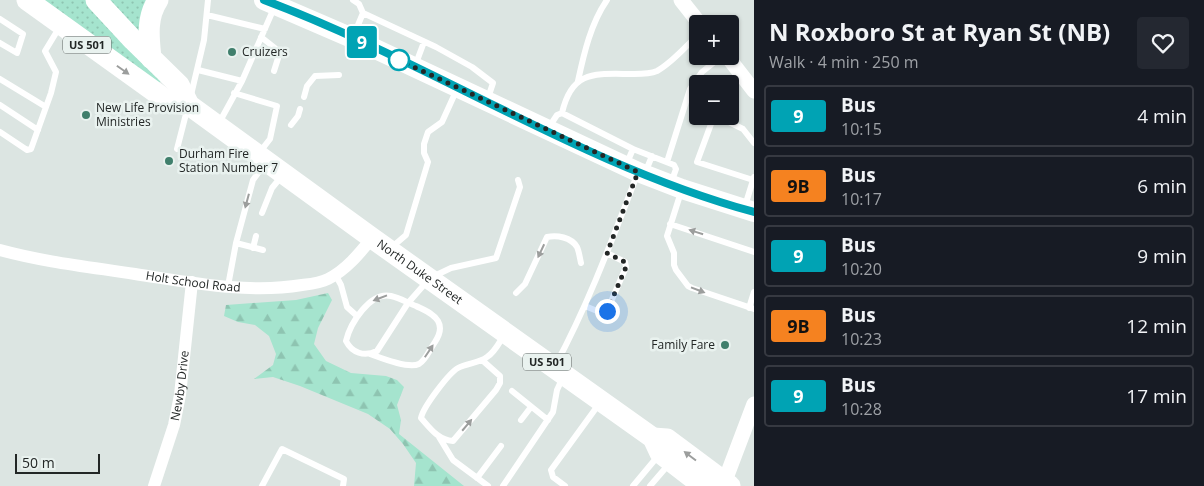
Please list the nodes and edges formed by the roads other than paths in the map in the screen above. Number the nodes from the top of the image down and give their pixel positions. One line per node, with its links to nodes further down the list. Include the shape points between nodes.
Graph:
1 (27, 0): 13 (highway, North Duke Street / US 501)
2 (96, 0): 20 (highway, North Duke Street / US 501)
3 (158, 0): 20 (highway, via 150,22)
4 (208, 0): 10 (lane)
5 (353, 0): 9 (lane, via 360,4)
6 (607, 0): 29 (lane, via 594,24)
7 (681, 0): 11 (street)
8 (269, 2): 14 (lane); 16 (main road)
9 (364, 13): 16 (lane); 17 (lane)
10 (207, 15): 14 (lane); 24 (lane)
11 (693, 15)
12 (0, 19): 18 (lane, via 23,34 17,53)
13 (61, 25): 35 (highway, North Duke Street / US 501, one-way to 35, via 169,102); 37 (lane, via 45,51 56,72)
14 (265, 29): 15 (lane)
15 (261, 37): 25 (lane, via 280,52); 28 (lane)
16 (352, 38): 23 (main road)
17 (424, 42): 23 (lane); 34 (lane, via 447,52 490,80 493,86)
18 (0, 43)
19 (689, 44): 29 (lane, via 655,72 592,75)
20 (151, 58): 35 (highway, North Duke Street / US 501, via 179,85)
21 (711, 65): 50 (lane, via 690,90)
22 (734, 65): 31 (street)
23 (414, 67): 30 (main road)
24 (198, 70): 28 (lane); 35 (lane)
25 (274, 71)
26 (338, 75): 33 (lane, via 315,76)
27 (0, 79): 37 (lane)
28 (242, 81): 32 (lane)
29 (578, 81): 39 (lane, via 565,100)
30 (458, 87): 34 (main road); 61 (lane, via 442,122 428,132 424,153 428,162 406,235)
31 (754, 91)
32 (234, 93): 43 (lane); 52 (lane, via 277,106)
33 (304, 97)
34 (487, 101): 45 (main road)
35 (189, 105): 43 (highway, North Duke Street / US 501); 49 (lane)
36 (0, 106): 44 (lane)
37 (46, 108): 44 (lane)
38 (300, 109): 40 (lane)
39 (562, 113): 45 (lane); 48 (lane)
40 (291, 125)
41 (711, 125): 53 (lane, via 697,162)
42 (734, 125): 47 (lane, via 743,129)
43 (217, 126): 52 (highway, North Duke Street / US 501)
44 (38, 130): 46 (lane, via 31,149 27,150)
45 (547, 130): 48 (main road)
46 (0, 132)
47 (754, 143)
48 (604, 146): 51 (main road)
49 (177, 149)
50 (667, 162): 51 (lane); 55 (lane, via 674,164)
51 (639, 163): 55 (main road); 66 (lane)
52 (269, 164): 57 (lane, via 272,188); 60 (lane, one-way to 60, via 253,180); 61 (highway, North Duke Street / US 501)
53 (754, 178): 56 (lane)
54 (518, 180): 69 (lane, via 520,187 496,258 451,268)
55 (676, 186): 56 (main road); 58 (lane)
56 (749, 211)
57 (262, 213)
58 (670, 224): 65 (lane, one-way to 58); 76 (lane, one-way to 76, via 667,236 674,253 674,265 688,286)
59 (256, 236): 62 (lane)
60 (236, 243): 62 (lane); 71 (lane)
61 (381, 244): 68 (street, Holt School Road); 69 (highway, North Duke Street / US 501)
62 (253, 248): 64 (lane)
63 (0, 250): 70 (street, Holt School Road, via 50,262)
64 (262, 250)
65 (754, 252)
66 (607, 253): 75 (lane); 75 (lane, via 625,262 626,267 607,311)
67 (581, 263): 73 (lane, one-way to 73, via 577,247 567,238 547,237 526,284)
68 (335, 274): 71 (street, Holt School Road, via 319,282 290,287); 77 (lane, via 347,307)
69 (430, 278): 74 (lane); 78 (highway, North Duke Street / US 501)
70 (192, 282): 71 (street, Holt School Road); 93 (street, Newby Drive, via 180,395)
71 (228, 286)
72 (754, 292): 76 (lane)
73 (516, 293)
74 (408, 303): 77 (lane, one-way to 77, via 390,295 380,296); 79 (lane, via 377,351); 79 (lane, one-way to 74, via 402,364 418,364 423,360 440,329 432,314)
75 (584, 306): 81 (lane)
76 (751, 309)
77 (357, 316): 79 (lane, via 346,341 350,348)
78 (506, 332): 80 (lane, via 497,347); 81 (highway, North Duke Street / US 501)
79 (370, 354)
80 (482, 360): 88 (lane, via 456,369 422,413 421,418); 88 (lane, one-way to 80, via 453,441 496,390 500,376)
81 (559, 370): 83 (highway, North Duke Street / US 501); 87 (lane, via 553,412)
82 (512, 391): 85 (lane)
83 (602, 400): 90 (highway, North Duke Street / US 501); 98 (lane, via 550,470 553,477)
84 (754, 404): 92 (street)
85 (531, 407): 86 (lane); 87 (lane)
86 (521, 420)
87 (548, 420): 97 (lane)
88 (439, 437): 91 (lane, via 453,460)
89 (501, 446): 91 (lane)
90 (662, 451): 92 (highway, North Duke Street / US 501, one-way to 90, via 667,439); 99 (lane); 100 (lane); 101 (highway, North Duke Street / US 501)
91 (477, 478): 96 (lane)
92 (726, 485)
93 (154, 486)
94 (262, 486): 95 (lane, via 282,448 344,479)
95 (343, 486)
96 (488, 486)
97 (503, 486)
98 (565, 486)
99 (633, 486)
100 (650, 486)
101 (702, 486)

